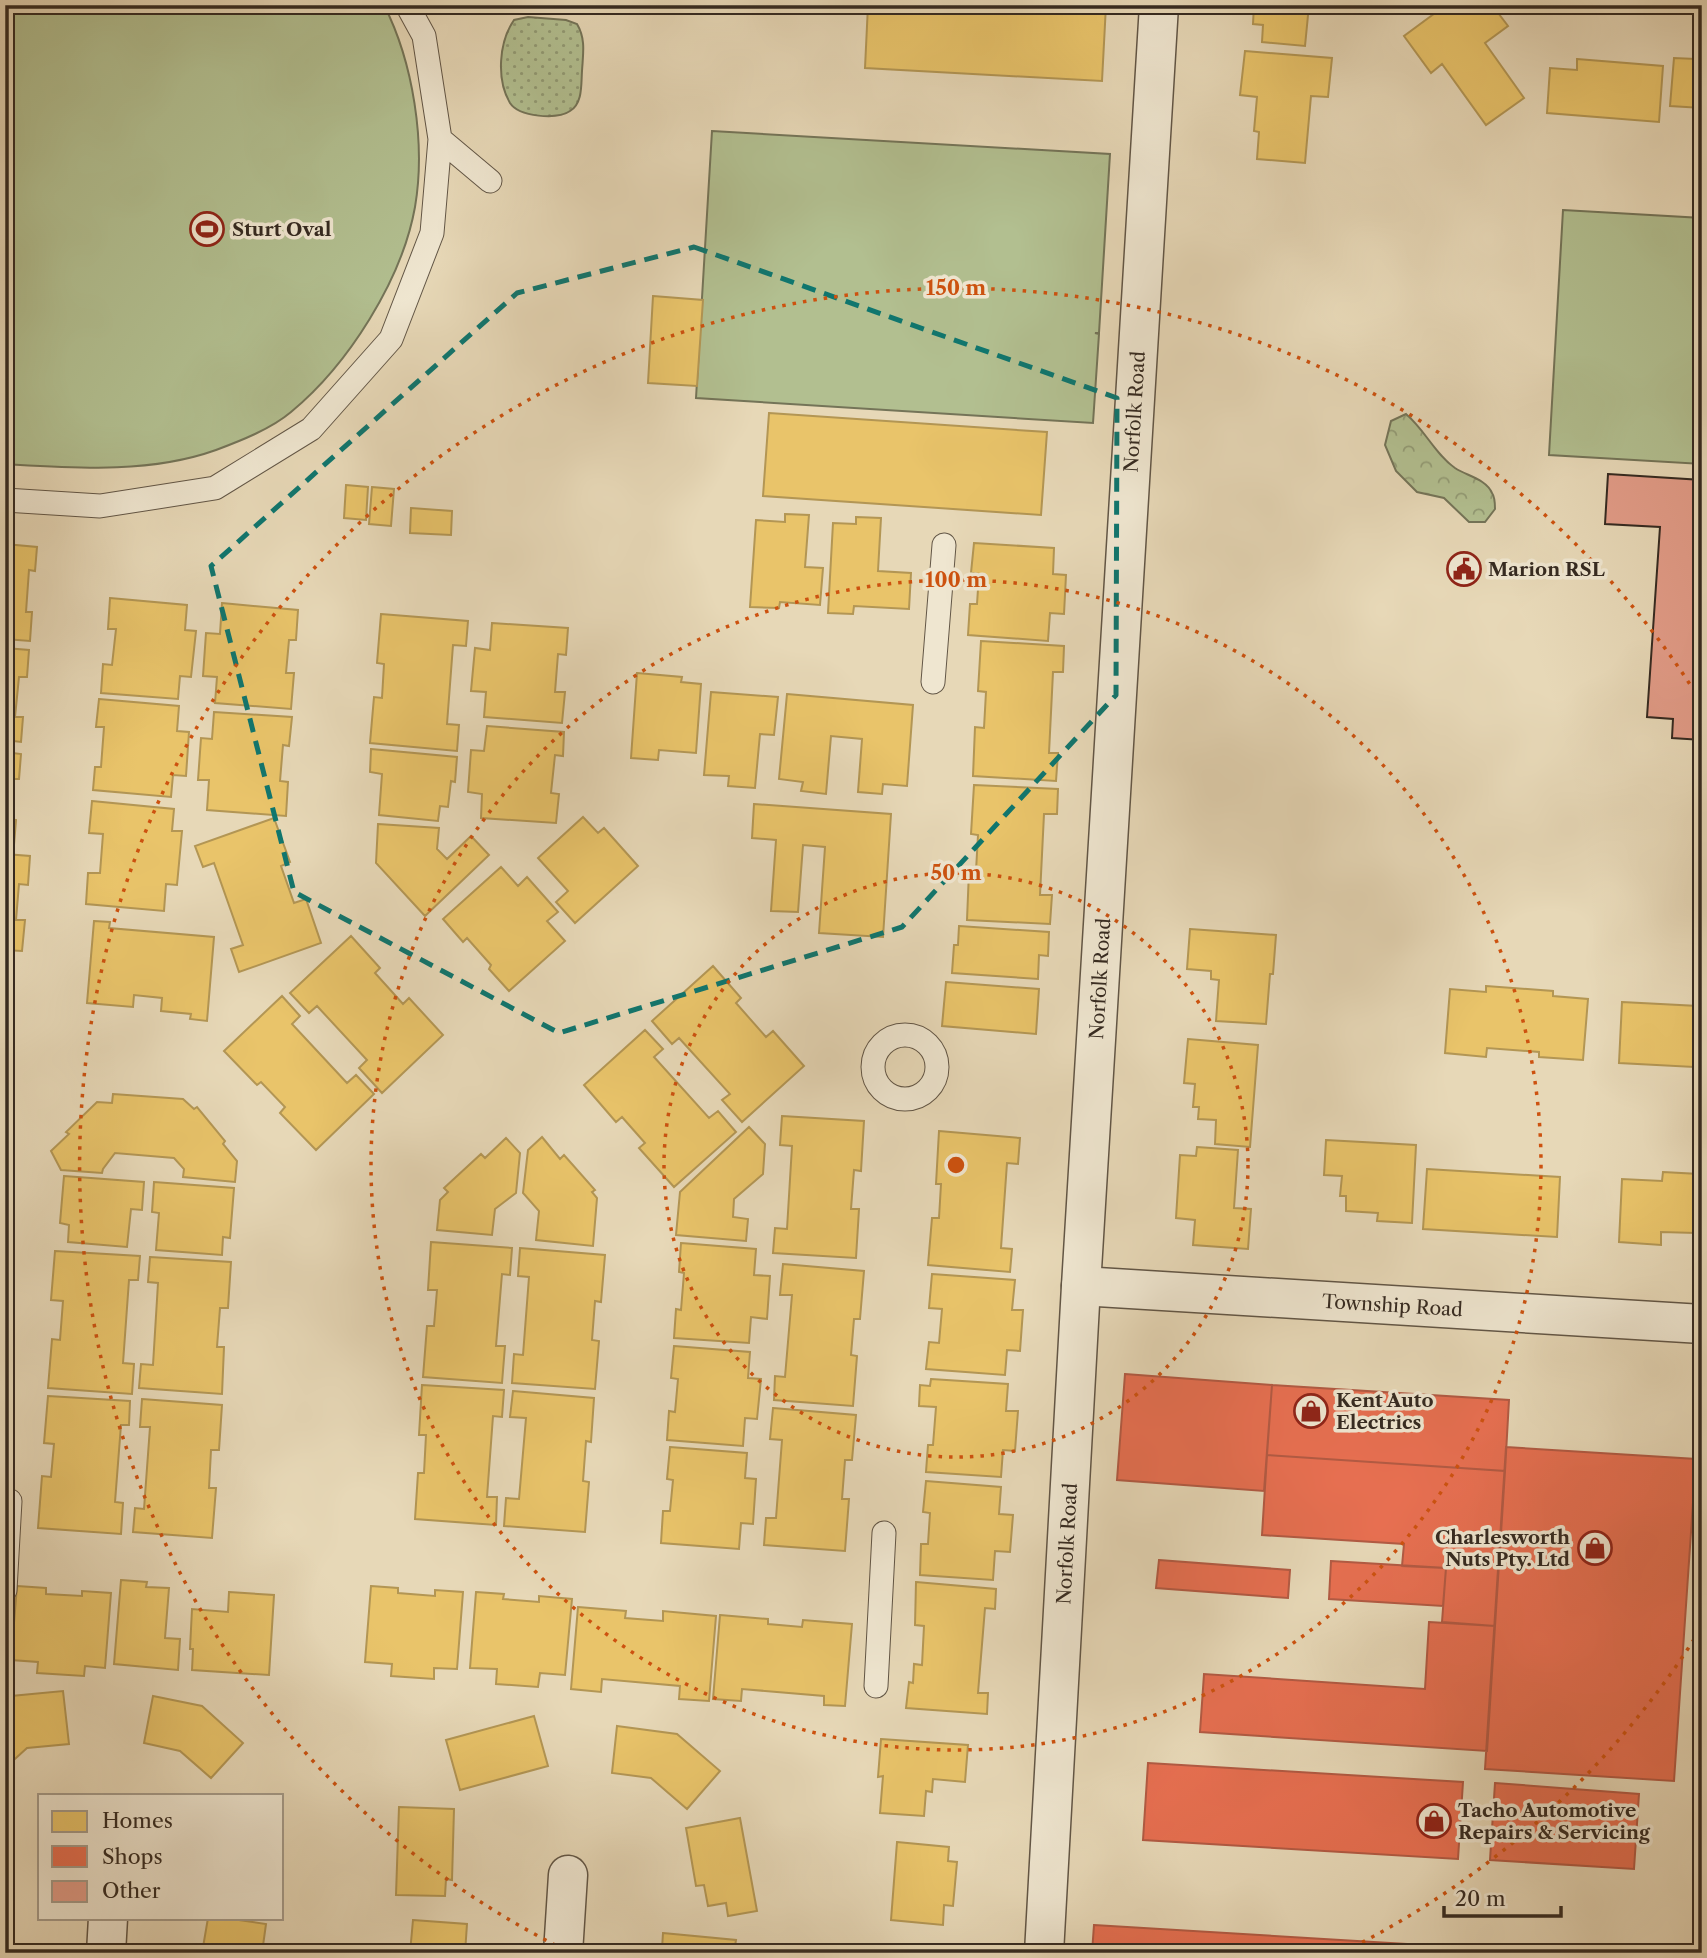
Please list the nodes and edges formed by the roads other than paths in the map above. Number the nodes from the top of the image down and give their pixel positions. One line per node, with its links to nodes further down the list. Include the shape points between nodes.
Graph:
1 (407, 5): 3 (lane, via 424,36)
2 (1159, 5): 8 (street, Norfolk Road)
3 (440, 139): 4 (lane); 5 (lane, via 432,233 391,339 311,429 215,488 100,506)
4 (490, 181)
5 (5, 499)
6 (944, 545): 7 (lane)
7 (933, 682)
8 (1081, 1286): 9 (street, Township Road); 18 (street, Norfolk Road)
9 (1702, 1324)
10 (10, 1501): 12 (lane)
11 (884, 1533): 13 (lane)
12 (5, 1590)
13 (876, 1686)
14 (568, 1875): 17 (street)
15 (108, 1920): 16 (street)
16 (106, 1953)
17 (563, 1953)
18 (1044, 1953)

